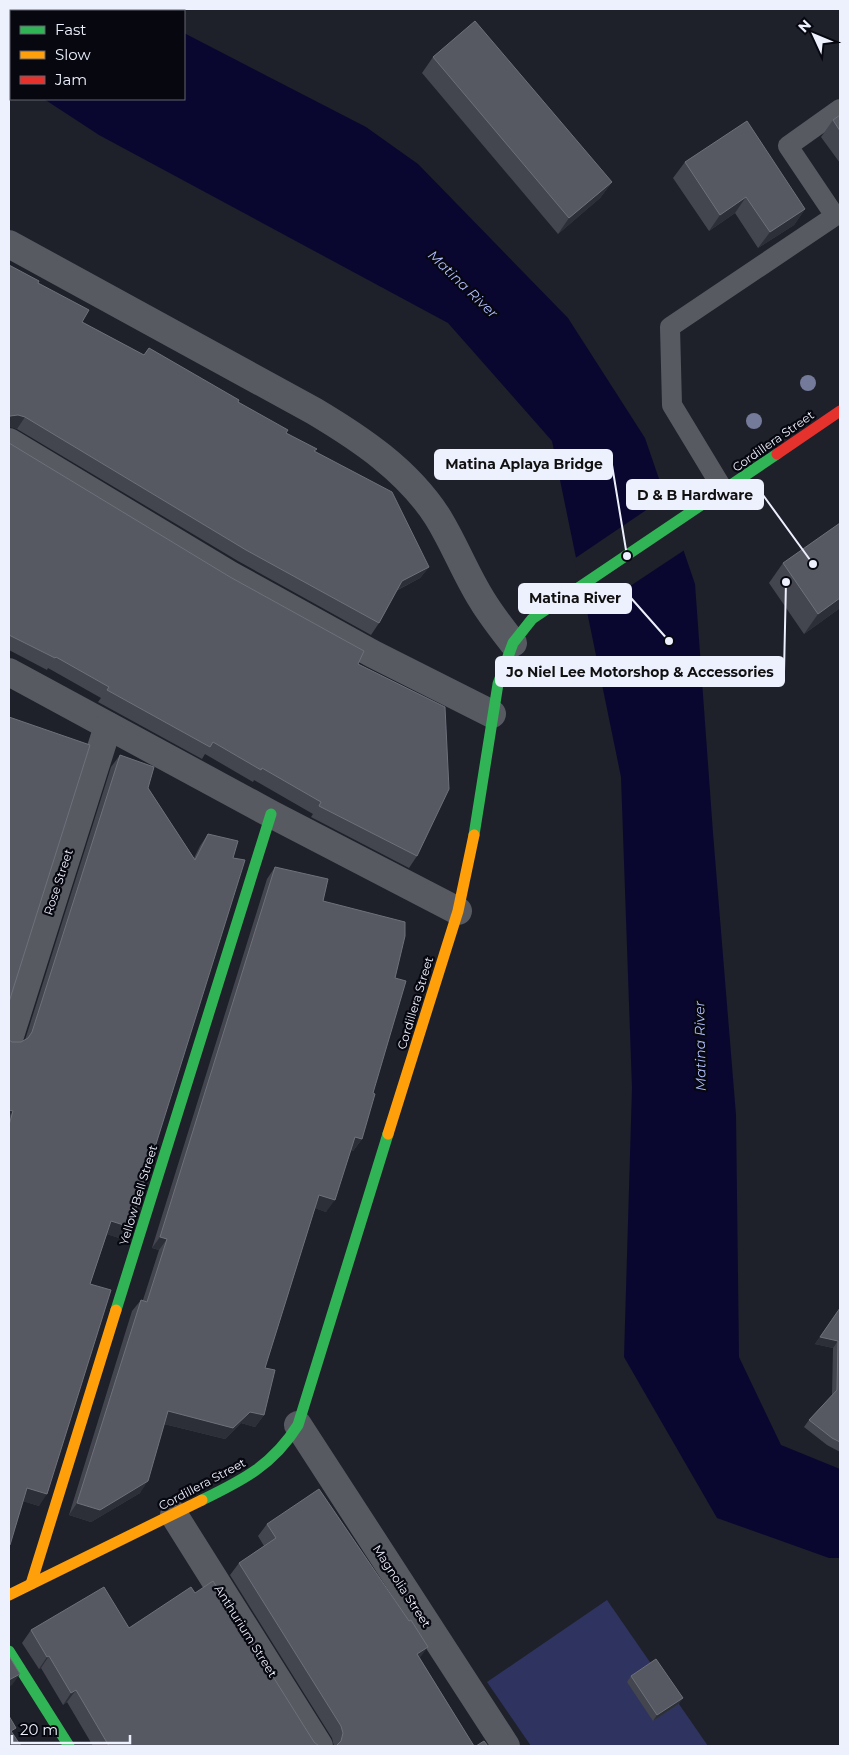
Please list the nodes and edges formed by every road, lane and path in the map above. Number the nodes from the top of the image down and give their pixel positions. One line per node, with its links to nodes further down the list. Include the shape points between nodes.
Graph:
1 (840, 109): 5 (lane, via 788,146 835,216 670,327 672,405)
2 (9, 244): 6 (street, via 314,411 383,457 413,484 437,516 482,601)
3 (840, 411): 5 (street, Cordillera Street)
4 (9, 442): 8 (street, via 230,575 373,654)
5 (724, 490): 6 (street, Cordillera Street, via 547,608 532,619)
6 (513, 643): 8 (street, Cordillera Street, via 498,684)
7 (9, 672): 9 (street)
8 (492, 714): 11 (street, Cordillera Street, via 476,825)
9 (108, 726): 10 (street); 12 (street, Rose Street)
10 (271, 814): 11 (street); 15 (street, Yellow Bell Street)
11 (458, 911): 13 (street, Cordillera Street)
12 (9, 1039)
13 (298, 1425): 14 (street, Cordillera Street, via 280,1451 263,1467); 20 (street, Magnolia Street)
14 (174, 1515): 15 (street, Cordillera Street); 19 (street, Anthurium Street)
15 (31, 1584): 16 (street, Cordillera Street)
16 (9, 1595)
17 (9, 1651): 18 (street)
18 (69, 1746)
19 (319, 1746)
20 (506, 1746)

